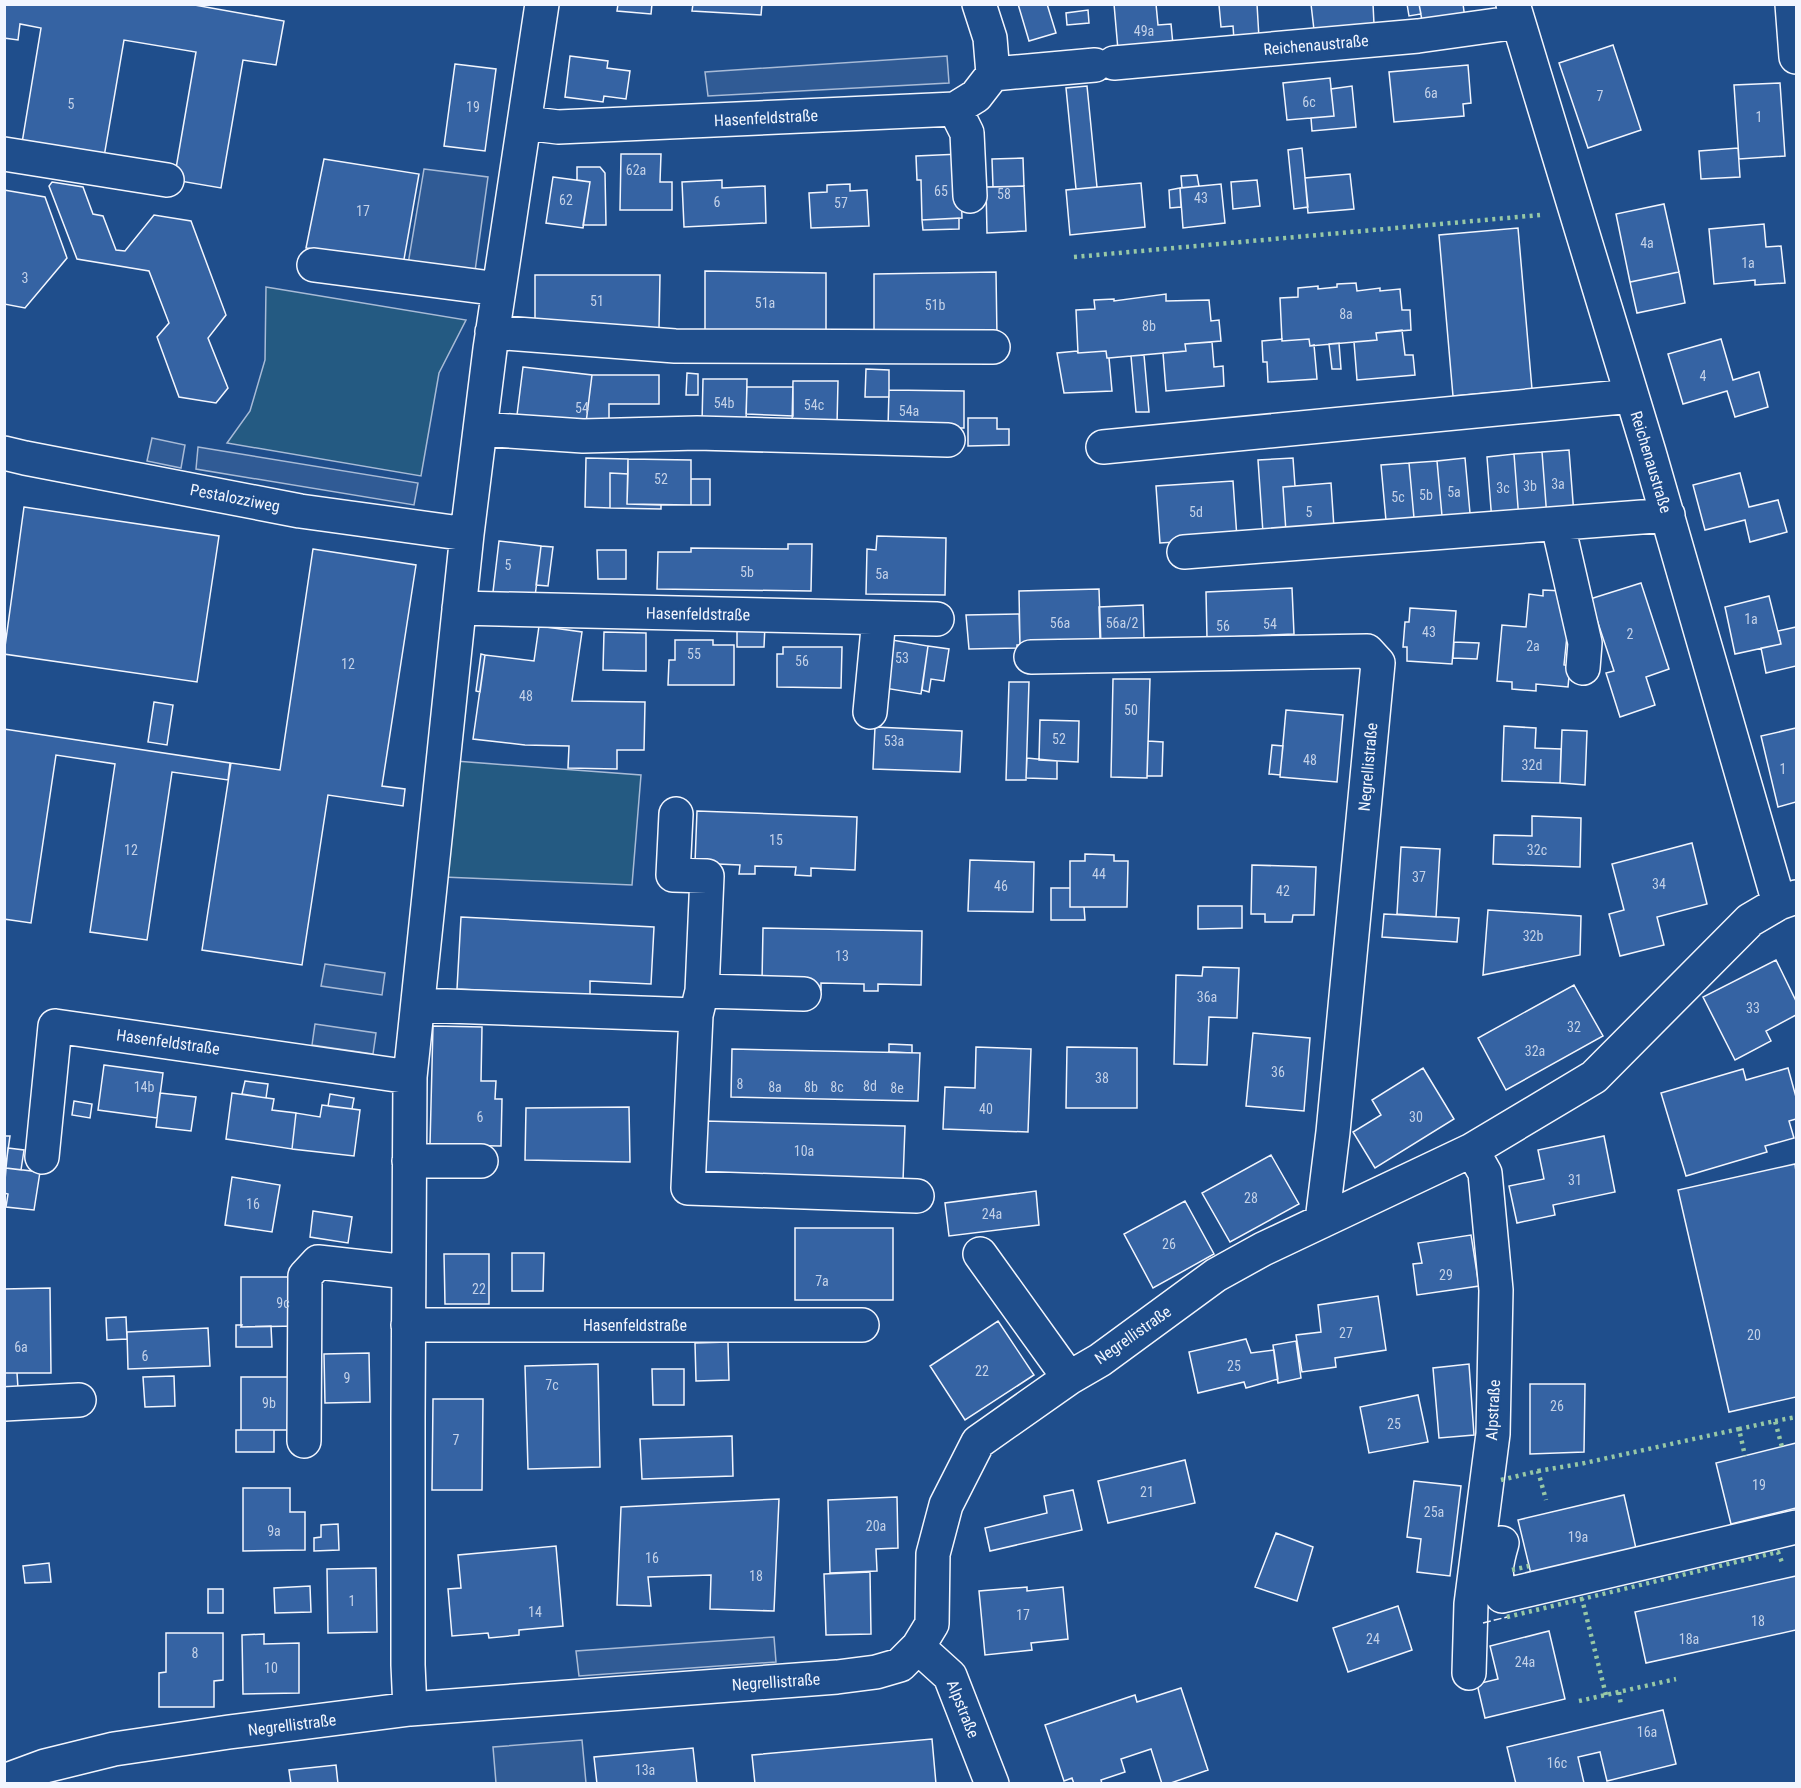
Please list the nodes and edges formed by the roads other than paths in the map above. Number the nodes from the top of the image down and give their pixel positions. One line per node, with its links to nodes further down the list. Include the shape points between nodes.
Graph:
1 (542, 4): 8 (street)
2 (979, 4): 6 (street, via 990,38)
3 (1792, 4): 5 (street)
4 (1515, 13): 6 (street, Reichenaustraße, via 1418,36); 16 (street, Reichenaustraße)
5 (1797, 57)
6 (993, 74): 7 (street, via 976,96)
7 (955, 109): 8 (street, Hasenfeldstraße, via 558,127); 11 (street, via 966,133)
8 (525, 123): 13 (street)
9 (4, 154): 10 (street)
10 (167, 180)
11 (970, 196)
12 (314, 266): 13 (street)
13 (499, 289): 14 (street)
14 (491, 345): 15 (street); 17 (street); 22 (street, via 463,389 455,451 456,484)
15 (993, 347)
16 (1632, 396): 19 (street); 21 (street, Reichenaustraße)
17 (480, 429): 18 (street, via 583,436 697,433); 22 (street)
18 (948, 440)
19 (1104, 447)
20 (4, 453): 22 (street, Pestalozziweg, via 300,511)
21 (1668, 515): 23 (street); 32 (street, Reichenaustraße)
22 (469, 519): 25 (street)
23 (1558, 525): 24 (street); 29 (street, via 1585,643)
24 (1184, 552)
25 (459, 608): 26 (street, Hasenfeldstraße); 35 (street)
26 (879, 618): 27 (street, Hasenfeldstraße); 30 (street)
27 (937, 619)
28 (1031, 657): 42 (street, Negrellistraße, via 1367,651 1378,663)
29 (1583, 668)
30 (870, 712)
31 (676, 814): 34 (street, via 673,875 707,876)
32 (1791, 906): 37 (street, Negrellistraße, via 1750,920 1594,1077)
33 (804, 994): 34 (street)
34 (699, 1003): 35 (street); 41 (street, via 688,1188)
35 (418, 1005): 36 (street)
36 (410, 1077): 38 (street, Hasenfeldstraße, via 55,1026); 39 (street)
37 (1472, 1150): 42 (street, Negrellistraße); 54 (street, Alpstraße, via 1485,1173 1496,1290 1493,1434 1471,1604)
38 (42, 1156)
39 (409, 1161): 40 (street); 44 (street)
40 (481, 1161)
41 (917, 1196)
42 (1322, 1221): 47 (street, Negrellistraße, via 1216,1275)
43 (980, 1254): 47 (street)
44 (408, 1272): 45 (street); 50 (street, via 318,1262 304,1276)
45 (408, 1325): 46 (street, Hasenfeldstraße); 55 (street)
46 (862, 1325)
47 (1070, 1378): 53 (street, Negrellistraße, via 978,1442 946,1505 933,1554 932,1624)
48 (79, 1400): 49 (street)
49 (4, 1404)
50 (304, 1441)
51 (1797, 1527): 52 (street, via 1502,1596 1496,1581)
52 (1502, 1543)
53 (918, 1647): 55 (street, Negrellistraße, via 900,1665 837,1677); 57 (street, Alpstraße, via 950,1676)
54 (1469, 1673)
55 (410, 1709): 56 (street, Negrellistraße, via 114,1749)
56 (4, 1781)
57 (991, 1783)

